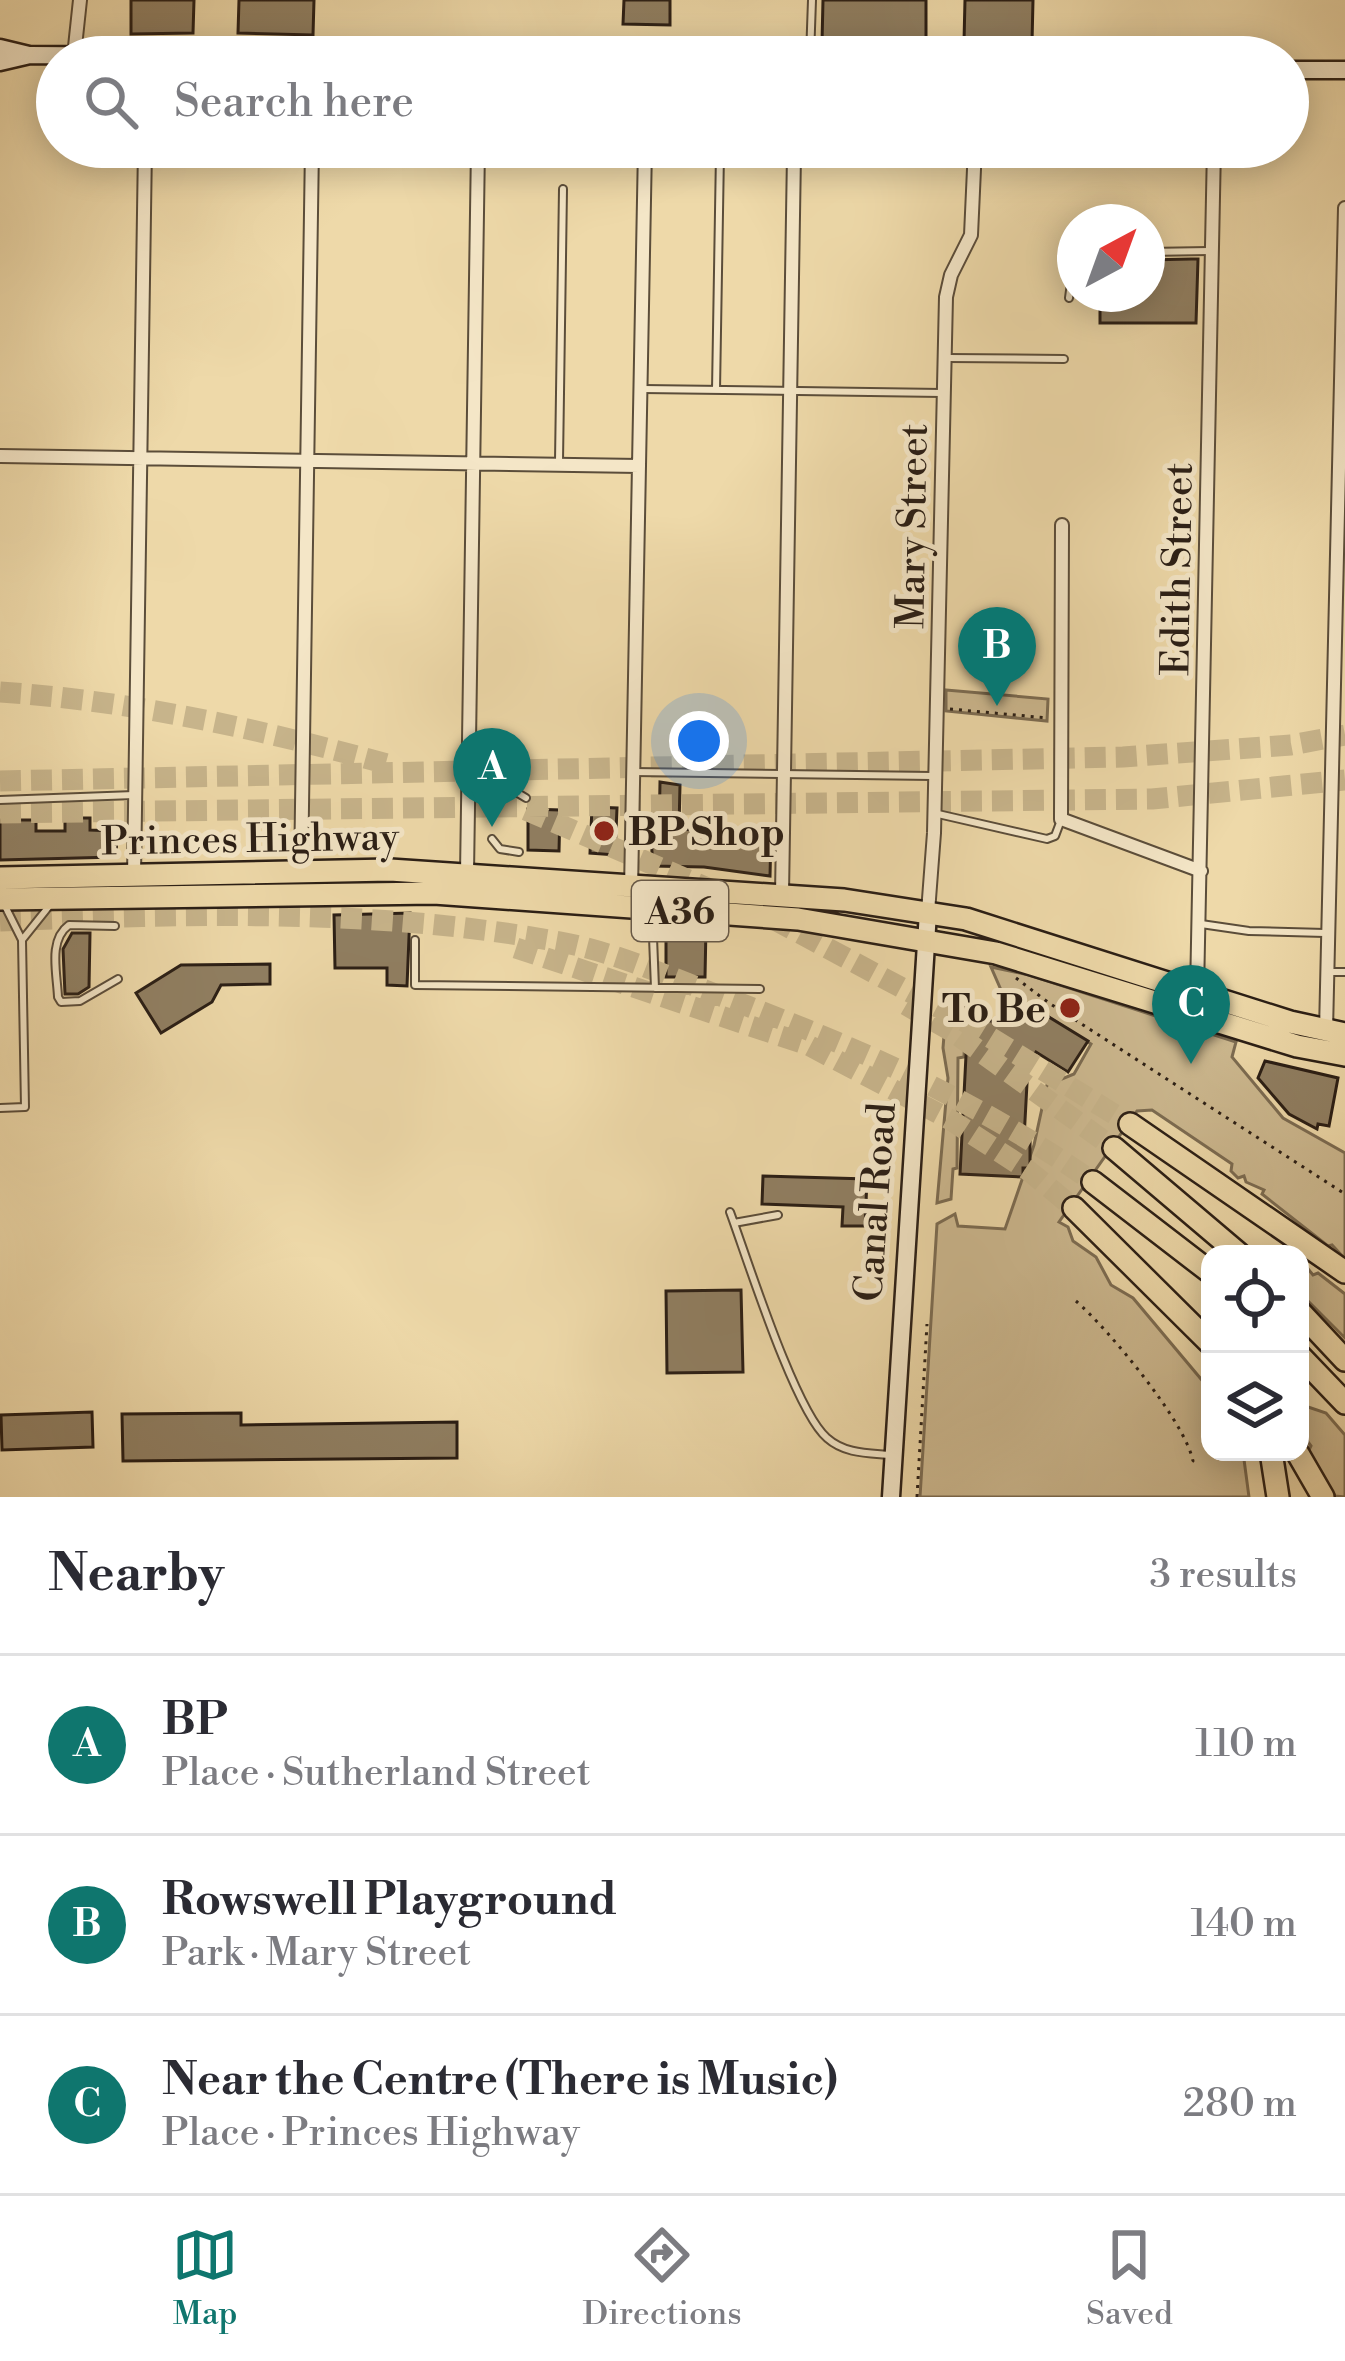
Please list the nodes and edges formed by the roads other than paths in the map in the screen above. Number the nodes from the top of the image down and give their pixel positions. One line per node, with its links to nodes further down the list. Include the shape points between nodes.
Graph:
1 (80, 0): 3 (street)
2 (812, 0): 4 (lane)
3 (76, 36)
4 (811, 36)
5 (0, 48): 6 (main road)
6 (30, 56): 7 (main road); 8 (main road)
7 (36, 56)
8 (0, 62)
9 (1309, 70): 10 (main road)
10 (1345, 70)
11 (145, 168): 31 (street)
12 (312, 168): 32 (street)
13 (478, 168): 33 (street)
14 (645, 168): 25 (street)
15 (720, 168): 27 (lane)
16 (794, 168): 26 (street)
17 (973, 168): 23 (street, Mary Street, via 971,235 947,285)
18 (1214, 168): 21 (street, Edith Street)
19 (563, 189): 34 (lane)
20 (1345, 208): 29 (street)
21 (1212, 251): 22 (lane); 48 (street, Edith Street)
22 (1165, 252)
23 (944, 358): 24 (lane); 28 (street, Mary Street)
24 (1064, 359)
25 (639, 389): 27 (lane); 35 (street)
26 (792, 389): 27 (lane); 28 (lane); 38 (street)
27 (716, 390)
28 (944, 393): 39 (street, Mary Street)
29 (1342, 444): 61 (street)
30 (0, 456): 31 (street)
31 (140, 457): 32 (street); 40 (street)
32 (307, 460): 33 (street); 49 (street)
33 (472, 463): 34 (street); 50 (street)
34 (559, 464): 35 (street)
35 (639, 466): 37 (street)
36 (1062, 525): 45 (street)
37 (634, 772): 38 (lane); 53 (street)
38 (783, 774): 39 (lane); 54 (street)
39 (935, 777): 43 (street, Mary Street)
40 (134, 795): 42 (lane); 51 (street)
41 (526, 798): 44 (lane, via 501,794)
42 (0, 800)
43 (934, 813): 45 (lane, via 1047,838); 58 (street, Mary Street)
44 (492, 814)
45 (1061, 819): 48 (street)
46 (492, 839): 47 (lane)
47 (519, 852)
48 (1201, 871): 59 (street, Edith Street)
49 (301, 872): 50 (highway, Princes Highway / A36); 51 (highway, Princes Highway / A36)
50 (467, 873): 53 (highway, Princes Highway / A36)
51 (134, 876): 52 (highway, Princes Highway / A36)
52 (0, 878)
53 (632, 883): 54 (highway, Princes Highway / A36); 57 (street)
54 (782, 895): 58 (highway, Princes Highway / A36)
55 (57, 898): 56 (highway, Princes Highway / A36); 57 (highway, Princes Highway / A36, via 374,892); 63 (lane)
56 (0, 899): 63 (lane)
57 (641, 908): 62 (highway, Princes Highway / A36, via 798,919); 68 (lane)
58 (928, 912): 62 (main road, Canal Road); 70 (highway, Princes Highway / A36)
59 (1200, 924): 61 (lane); 70 (street, Edith Street)
60 (115, 926): 67 (lane, via 63,928 56,940 58,997 80,1001)
61 (1329, 933): 65 (street)
62 (924, 939): 72 (highway, Princes Highway / A36); 89 (main road, Canal Road)
63 (22, 940): 73 (lane, via 25,1107)
64 (415, 940): 68 (lane, via 415,985)
65 (1328, 972): 66 (lane); 71 (street)
66 (1345, 972)
67 (118, 980)
68 (655, 988): 69 (lane)
69 (760, 989)
70 (1197, 992): 71 (highway, Princes Highway / A36)
71 (1335, 1032)
72 (1345, 1055)
73 (0, 1108)
74 (1130, 1124): 83 (highway)
75 (1114, 1148): 81 (highway)
76 (1093, 1182): 82 (highway)
77 (1075, 1208): 85 (highway)
78 (730, 1212): 80 (lane)
79 (778, 1215): 80 (lane)
80 (734, 1223): 89 (lane, via 803,1405 825,1437 847,1450)
81 (1228, 1245)
82 (1201, 1265)
83 (1344, 1272)
84 (1309, 1322): 86 (highway)
85 (1201, 1334)
86 (1345, 1360)
87 (1309, 1365): 88 (highway)
88 (1345, 1403)
89 (892, 1455): 92 (main road, Canal Road)
90 (1272, 1461): 93 (highway)
91 (1302, 1461): 94 (highway)
92 (891, 1497)
93 (1278, 1497)
94 (1323, 1497)

